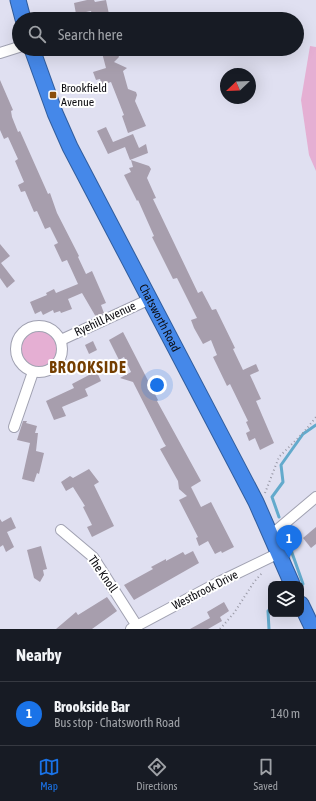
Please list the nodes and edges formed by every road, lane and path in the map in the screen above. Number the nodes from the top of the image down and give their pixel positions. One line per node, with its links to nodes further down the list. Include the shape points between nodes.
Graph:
1 (18, 0): 2 (highway)
2 (21, 12)
3 (12, 49): 4 (street)
4 (0, 53)
5 (35, 56): 6 (highway, Chatsworth Road, via 70,147)
6 (150, 299): 7 (street, Ryehill Avenue); 12 (highway, Chatsworth Road)
7 (61, 340): 8 (street, Ryehill Avenue, via 62,355 59,362 48,371); 8 (street, Ryehill Avenue, via 51,328 43,326 35,326 22,334 16,349 17,357)
8 (33, 372): 10 (street)
9 (316, 417): 12 (path, via 279,458 262,499)
10 (14, 427)
11 (316, 497): 14 (street)
12 (256, 502): 14 (highway, Chatsworth Road)
13 (61, 530): 19 (street, The Knoll, via 93,558)
14 (271, 535): 15 (highway, Chatsworth Road)
15 (279, 553): 17 (highway, Chatsworth Road); 19 (street, Westbrook Drive)
16 (263, 572): 20 (path)
17 (291, 581)
18 (304, 609): 21 (highway)
19 (134, 627)
20 (220, 629)
21 (315, 629)

